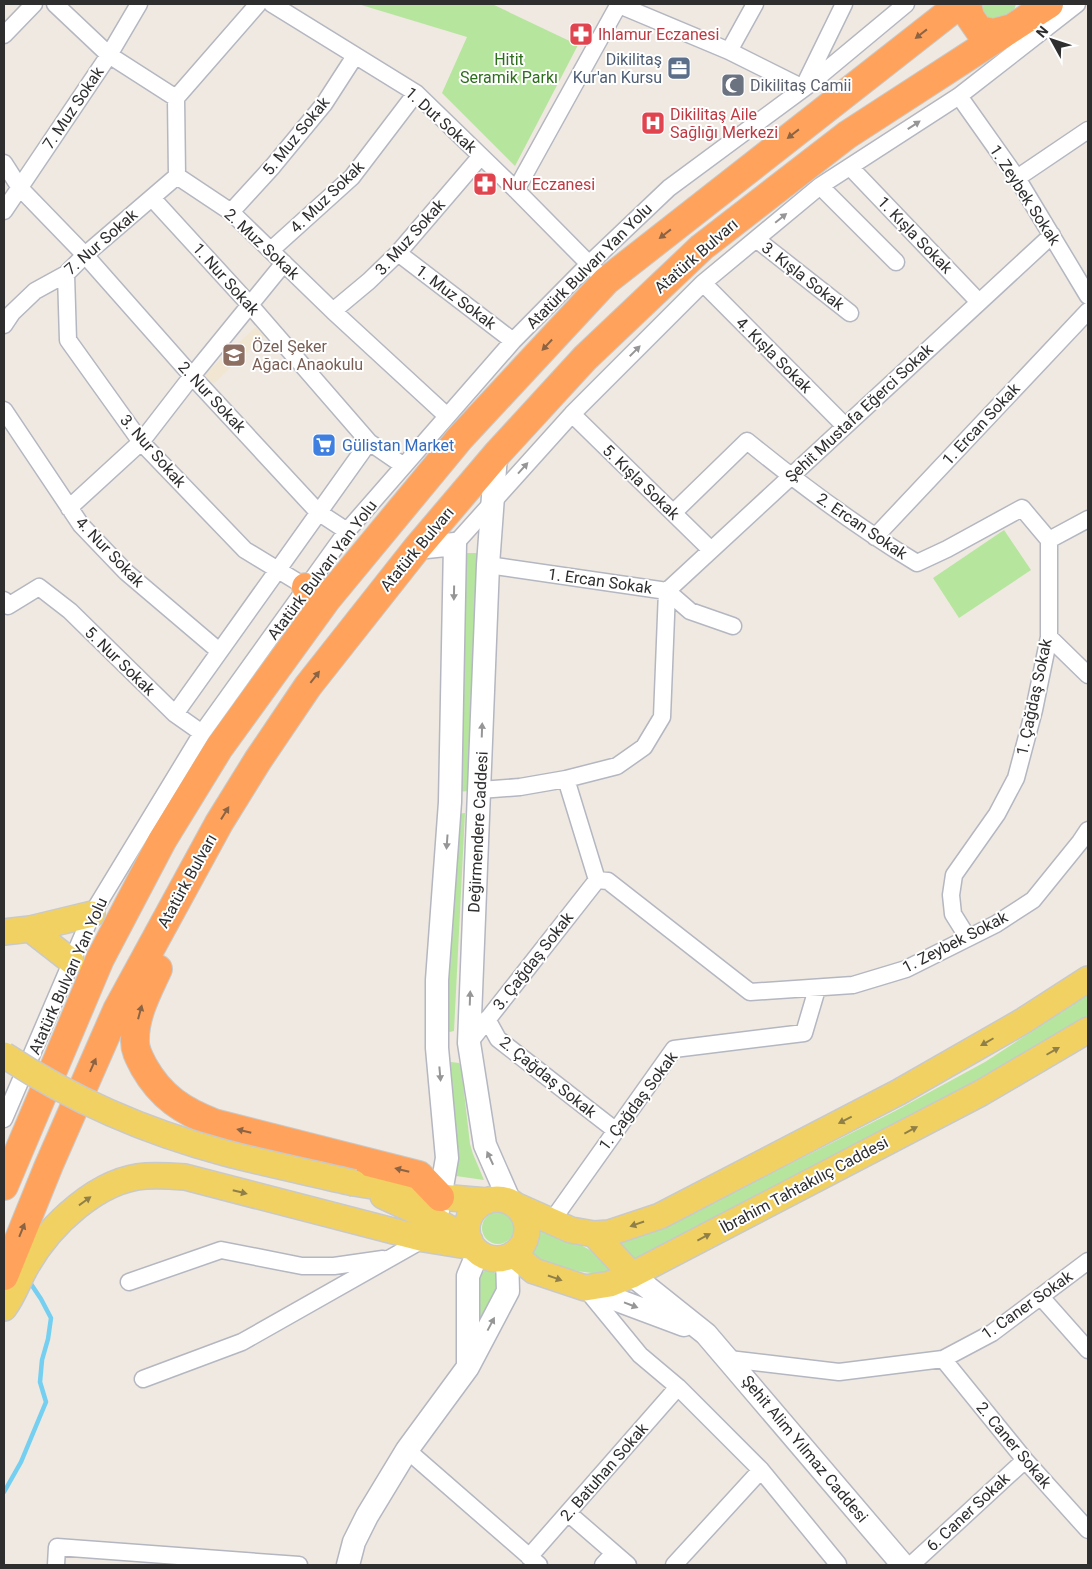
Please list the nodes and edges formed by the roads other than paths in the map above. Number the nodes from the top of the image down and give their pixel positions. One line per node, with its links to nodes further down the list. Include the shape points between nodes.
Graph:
1 (34, 4): 16 (street)
2 (55, 4): 18 (street)
3 (139, 4): 18 (street, 7. Muz Sokak)
4 (258, 4): 23 (street)
5 (618, 4): 17 (street); 32 (street)
6 (755, 4): 17 (street)
7 (844, 4): 20 (street)
8 (906, 4): 20 (street, Atatürk Bulvarı Yan Yolu)
9 (960, 4): 43 (highway, Atatürk Bulvarı, one-way to 43)
10 (967, 4): 15 (highway, via 970,17 980,30 993,33)
11 (1027, 4): 15 (highway)
12 (1049, 4): 15 (highway, Atatürk Bulvarı)
13 (1077, 4): 22 (street)
14 (283, 6): 19 (street, 1. Dut Sokak)
15 (1012, 28): 62 (highway, Atatürk Bulvarı, via 847,135 702,247 585,358)
16 (4, 35)
17 (729, 51): 20 (street)
18 (108, 55): 23 (street); 31 (street, 7. Muz Sokak)
19 (355, 56): 21 (street, 1. Dut Sokak); 35 (street, 5. Muz Sokak, via 324,104)
20 (803, 88): 43 (street, Atatürk Bulvarı Yan Yolu, via 669,188)
21 (416, 93): 25 (street, 1. Dut Sokak); 38 (street, 4. Muz Sokak, via 352,177)
22 (959, 96): 27 (street, one-way to 22); 29 (street, 1. Zeybek Sokak)
23 (176, 98): 28 (street)
24 (1086, 136): 29 (street)
25 (481, 156): 32 (street, 1. Dut Sokak); 39 (street, 3. Muz Sokak)
26 (4, 162): 31 (street, 2. Nur Sokak)
27 (850, 167): 30 (street); 47 (street, 1. Kışla Sokak)
28 (176, 176): 33 (street, 7. Nur Sokak); 35 (street, 2. Muz Sokak)
29 (1017, 178): 36 (street, 1. Zeybek Sokak)
30 (820, 186): 37 (street, one-way to 30); 41 (street)
31 (20, 188): 34 (street, 7. Muz Sokak); 40 (street, 2. Nur Sokak)
32 (516, 190): 43 (street, 1. Dut Sokak)
33 (152, 198): 40 (street, 7. Nur Sokak); 48 (street, 1. Nur Sokak)
34 (4, 210)
35 (231, 212): 38 (street, 2. Muz Sokak)
36 (1052, 235): 46 (street, 1. Zeybek Sokak); 47 (street, Şehit Mustafa Eğerci Sokak)
37 (756, 240): 45 (street); 51 (street, 3. Kışla Sokak)
38 (271, 250): 42 (street, 2. Muz Sokak)
39 (398, 253): 49 (street, 3. Muz Sokak); 53 (street, 1. Muz Sokak)
40 (85, 255): 44 (street, 7. Nur Sokak); 54 (street, 2. Nur Sokak)
41 (896, 262)
42 (284, 263): 48 (street); 49 (street, 2. Muz Sokak)
43 (597, 272): 53 (street, Atatürk Bulvarı Yan Yolu); 79 (highway, Atatürk Bulvarı, one-way to 79, via 460,438)
44 (66, 274): 52 (street, 7. Nur Sokak, via 35,291); 60 (street, 3. Nur Sokak, via 68,340)
45 (703, 283): 56 (street, one-way to 45); 58 (street, 4. Kışla Sokak)
46 (1088, 296)
47 (979, 302): 58 (street, Şehit Mustafa Eğerci Sokak)
48 (250, 305): 54 (street); 61 (street, 1. Nur Sokak)
49 (333, 311): 57 (street, 2. Muz Sokak)
50 (1088, 311): 71 (street, 1. Ercan Sokak)
51 (850, 313)
52 (4, 325)
53 (514, 341): 57 (street, Atatürk Bulvarı Yan Yolu)
54 (192, 376): 60 (street); 67 (street, 2. Nur Sokak)
55 (4, 410): 59 (street, 4. Nur Sokak)
56 (572, 414): 65 (street, one-way to 56); 68 (street, 5. Kışla Sokak)
57 (447, 416): 63 (street, Atatürk Bulvarı Yan Yolu)
58 (845, 426): 64 (street, Şehit Mustafa Eğerci Sokak)
59 (9, 433): 66 (street, 4. Nur Sokak)
60 (141, 442): 66 (street); 77 (street, 3. Nur Sokak, via 245,550)
61 (369, 442): 63 (street, 1. Nur Sokak); 67 (street)
62 (496, 455): 65 (street, Değirmendere Caddesi); 74 (highway, Atatürk Bulvarı)
63 (404, 466): 70 (street, Atatürk Bulvarı Yan Yolu)
64 (791, 476): 68 (street, 2. Ercan Sokak, via 747,441); 71 (street, 2. Ercan Sokak); 75 (street, Şehit Mustafa Eğerci Sokak)
65 (492, 502): 73 (street); 76 (street, Değirmendere Caddesi)
66 (69, 508): 83 (street, 4. Nur Sokak, via 126,572)
67 (318, 512): 70 (street, 2. Nur Sokak); 77 (street)
68 (673, 512): 75 (street, 5. Kışla Sokak)
69 (1088, 519): 72 (street)
70 (347, 531): 79 (street, Atatürk Bulvarı Yan Yolu)
71 (874, 538): 72 (street, 2. Ercan Sokak, via 916,563 1022,508)
72 (1049, 540): 82 (street, 1. Çağdaş Sokak)
73 (455, 544): 74 (street); 89 (street, Değirmendere Caddesi, one-way to 89)
74 (417, 548): 92 (highway, Atatürk Bulvarı, one-way to 74, via 238,791 308,686)
75 (711, 550): 78 (street, Şehit Mustafa Eğerci Sokak)
76 (488, 565): 78 (street, 1. Ercan Sokak); 88 (street, Değirmendere Caddesi, one-way to 76)
77 (277, 571): 79 (street, 3. Nur Sokak); 83 (street)
78 (667, 591): 81 (street, 1. Ercan Sokak, via 690,611); 87 (street, via 662,717 644,747 616,766)
79 (316, 593): 86 (street, Atatürk Bulvarı Yan Yolu); 107 (highway, Atatürk Bulvarı, via 162,841 100,959)
80 (6, 603): 85 (street, 5. Nur Sokak, via 39,587 70,611)
81 (733, 626)
82 (1049, 637): 84 (street); 96 (street, 1. Çağdaş Sokak, via 1016,778 997,814 954,875 953,914)
83 (219, 651): 85 (street)
84 (1088, 675)
85 (175, 714): 86 (street, 5. Nur Sokak)
86 (202, 733): 93 (street, Atatürk Bulvarı Yan Yolu)
87 (566, 779): 88 (street); 91 (street)
88 (480, 796): 89 (street); 102 (street, Değirmendere Caddesi, one-way to 88)
89 (450, 802): 103 (street, Değirmendere Caddesi, one-way to 103, via 437,980)
90 (1088, 830): 96 (street, 1. Zeybek Sokak, via 1033,900)
91 (597, 880): 99 (street, 1. Zeybek Sokak, via 608,881 750,992); 100 (street, 3. Çağdaş Sokak)
92 (180, 893): 109 (highway, one-way to 92, via 419,1175 214,1123 184,1110 160,1089 139,1057 136,1029 140,1008 171,938); 119 (highway, Atatürk Bulvarı, one-way to 92, via 49,1165 117,1010)
93 (92, 914): 94 (main road); 97 (street, Atatürk Bulvarı Yan Yolu)
94 (30, 929): 95 (main road); 97 (main road)
95 (4, 932)
96 (968, 938): 99 (street, 1. Zeybek Sokak, via 906,969 854,985)
97 (71, 961): 105 (street, Atatürk Bulvarı Yan Yolu)
98 (1088, 979): 111 (main road, one-way to 111, via 1023,1021 899,1092 660,1216 610,1233)
99 (816, 989): 106 (street, 1. Çağdaş Sokak, via 804,1033 674,1049)
100 (487, 1019): 102 (street, 3. Çağdaş Sokak); 106 (street, 2. Çağdaş Sokak, via 498,1039)
101 (1088, 1030): 116 (main road, İbrahim Tahtakılıç Caddesi, one-way to 101, via 981,1093)
102 (468, 1043): 103 (street); 108 (street, Değirmendere Caddesi, one-way to 102, via 485,1145)
103 (437, 1048): 109 (street, Değirmendere Caddesi, one-way to 109, via 447,1158)
104 (4, 1055): 109 (main road, bridge, via 87,1103 152,1130 224,1153 354,1183)
105 (4, 1120)
106 (614, 1130): 110 (street, 1. Çağdaş Sokak)
107 (4, 1186)
108 (505, 1203): 109 (main road); 110 (main road); 112 (main road, via 481,1204 471,1214 467,1228); 113 (main road, via 526,1220 526,1235 519,1249)
109 (434, 1219): 112 (main road); 114 (street); 119 (main road, one-way to 109, via 55,1228 73,1210 107,1187 145,1176 185,1177)
110 (551, 1222): 111 (main road)
111 (594, 1234): 116 (main road)
112 (474, 1247): 113 (main road, via 492,1258); 126 (street, via 468,1276)
113 (510, 1256): 118 (main road, İbrahim Tahtakılıç Caddesi, one-way to 118, via 534,1270); 126 (street, one-way to 113, via 508,1291)
114 (390, 1258): 117 (street, via 334,1266 302,1266 221,1250); 127 (street, via 242,1342)
115 (1088, 1261): 120 (street, 1. Caner Sokak)
116 (632, 1276): 118 (main road, İbrahim Tahtakılıç Caddesi); 122 (street, Şehit Alim Yılmaz Caddesi)
117 (129, 1282)
118 (585, 1288): 122 (street, one-way to 122); 128 (street, via 640,1355)
119 (7, 1294): 121 (street)
120 (1041, 1297): 123 (street); 125 (street, 1. Caner Sokak, via 992,1333)
121 (4, 1320)
122 (706, 1334): 124 (street, Şehit Alim Yılmaz Caddesi)
123 (1088, 1350)
124 (729, 1359): 125 (street, 1. Caner Sokak, via 839,1372); 143 (street, Şehit Alim Yılmaz Caddesi)
125 (943, 1359): 130 (street, 2. Caner Sokak)
126 (468, 1367): 129 (street)
127 (143, 1379)
128 (678, 1387): 131 (street); 132 (street, 2. Batuhan Sokak)
129 (407, 1450): 135 (street); 138 (street, via 367,1516 354,1542)
130 (1025, 1460): 133 (street, 2. Caner Sokak); 144 (street, 6. Caner Sokak)
131 (760, 1470): 141 (street); 142 (street)
132 (568, 1513): 134 (street); 135 (street, 2. Batuhan Sokak)
133 (1088, 1530)
134 (614, 1553): 139 (street); 140 (street)
135 (534, 1561)
136 (56, 1565): 137 (street, via 57,1547)
137 (299, 1565)
138 (348, 1565)
139 (603, 1565)
140 (628, 1565)
141 (674, 1565)
142 (838, 1565)
143 (903, 1565)
144 (911, 1565)

